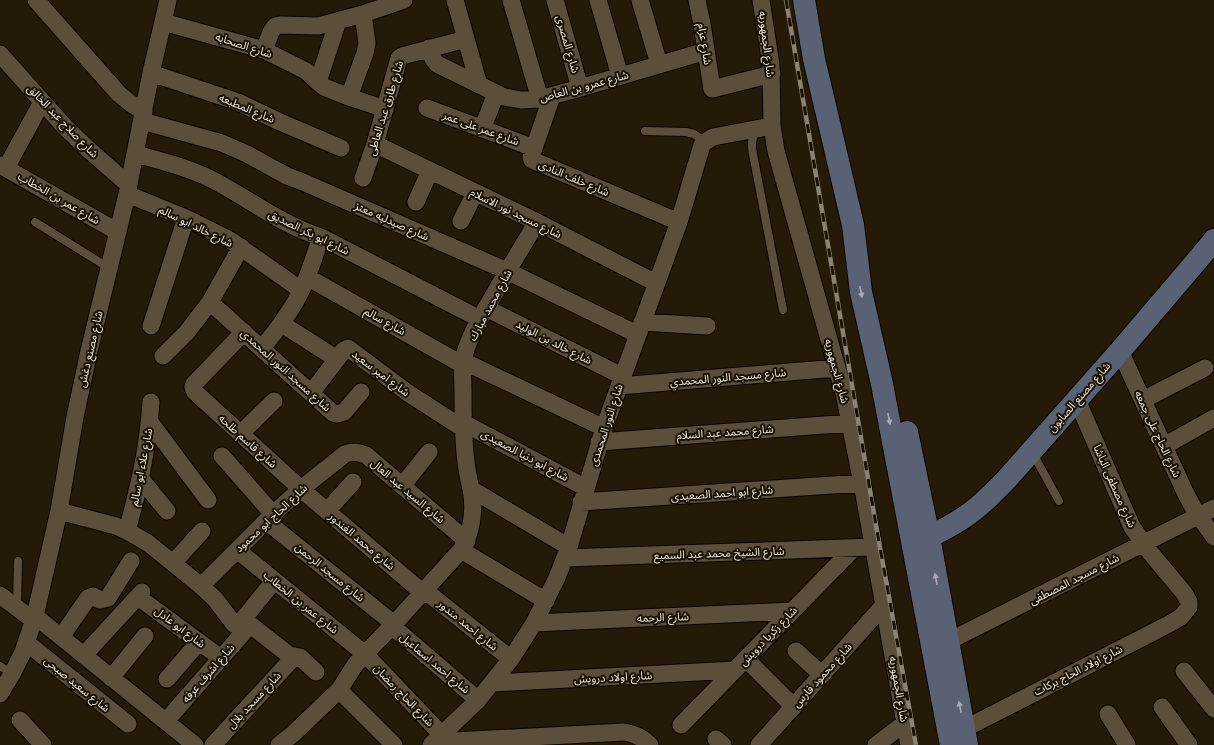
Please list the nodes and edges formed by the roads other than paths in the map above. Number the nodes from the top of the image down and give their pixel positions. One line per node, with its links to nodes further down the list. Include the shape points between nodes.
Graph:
1 (36, 0): 33 (street, شارع صيدليه معتز, via 119,94)
2 (168, 0): 14 (street, شارع مصنع دغش)
3 (404, 0): 12 (street)
4 (455, 0): 15 (street)
5 (511, 0): 29 (street)
6 (555, 0): 26 (street, شارع المصرى)
7 (598, 0): 23 (street)
8 (640, 0): 20 (street)
9 (697, 0): 18 (street, شارع عزام)
10 (761, 0): 22 (street, شارع الجمهوريه)
11 (804, 0): 90 (main road, via 814,59 853,225 874,282)
12 (363, 14): 13 (street); 28 (street, via 366,53)
13 (338, 21): 17 (street, via 318,26 275,26); 24 (street)
14 (163, 22): 17 (street, شارع الصحابه); 21 (street, شارع مصنع دغش)
15 (466, 39): 16 (street, شارع طارق عبد العاطى); 25 (street)
16 (429, 48): 25 (street, شارع عمرو بن العاص, via 437,64); 32 (street, شارع طارق عبد العاطى, via 399,58)
17 (264, 50): 24 (street, شارع الصحابه, via 306,71)
18 (706, 51): 20 (street, شارع عمرو بن العاص); 22 (street, شارع عزام, via 712,89)
19 (1, 58): 30 (street, شارع صلاح عبد الخالق)
20 (658, 64): 23 (street, شارع عمرو بن العاص)
21 (151, 73): 33 (street, شارع مصنع دغش); 40 (street, شارع المطبعه, via 238,102)
22 (772, 74): 34 (street, شارع الجمهوريه)
23 (620, 76): 26 (street, شارع عمرو بن العاص)
24 (318, 82): 28 (street, شارع الصحابه)
25 (478, 85): 27 (street, شارع عمرو بن العاص)
26 (580, 88): 29 (street, شارع عمرو بن العاص)
27 (496, 94): 29 (street, شارع عمرو بن العاص, via 521,100); 35 (street)
28 (350, 97): 32 (street, شارع الصحابه)
29 (546, 97): 41 (street, شارع خلف النادى)
30 (42, 102): 43 (street); 46 (street, شارع صلاح عبد الخالق)
31 (427, 108): 35 (street, شارع عمر على عمر)
32 (385, 109): 39 (street, شارع طارق عبد العاطى)
33 (143, 117): 42 (street, شارع مصنع دغش); 59 (street, شارع صيدليه معتز, via 222,142 287,176)
34 (772, 126): 36 (street); 75 (street, شارع الجمهوريه, via 776,151)
35 (482, 129): 41 (street, شارع عمر على عمر)
36 (755, 129): 38 (street, via 713,137); 63 (lane, via 752,149)
37 (645, 131): 38 (lane, via 686,132)
38 (705, 142): 53 (street, شارع النور المحمدى)
39 (375, 144): 44 (street, شارع مسجد نور الاسلام); 45 (street, شارع طارق عبد العاطى)
40 (341, 148)
41 (534, 148): 53 (street, شارع خلف النادى, via 533,160)
42 (136, 154): 46 (street, شارع مصنع دغش); 55 (street, شارع ابو بكر الصديق, via 202,175 283,221)
43 (3, 167): 54 (street, شارع عمر بن الخطاب)
44 (430, 171): 47 (street, شارع مسجد نور الاسلام); 48 (street)
45 (363, 178)
46 (128, 190): 49 (street, شارع خالد ابو سالم); 54 (street, شارع مصنع دغش)
47 (475, 193): 50 (street); 52 (street, شارع مسجد نور الاسلام)
48 (416, 202)
49 (186, 218): 57 (street, شارع خالد ابو سالم); 66 (street)
50 (461, 221)
51 (35, 222): 58 (lane)
52 (537, 222): 59 (street, شارع محمد مبارك); 60 (street, شارع مسجد نور الاسلام)
53 (679, 222): 60 (street, شارع النور المحمدى)
54 (118, 232): 58 (street, شارع مصنع دغش)
55 (321, 237): 61 (street); 64 (street, شارع ابو بكر الصديق)
56 (1214, 240): 71 (main road, شارع مصنع الصابون)
57 (241, 247): 61 (street, شارع خالد ابو سالم); 62 (street)
58 (109, 268): 106 (street, شارع مصنع دغش, via 75,417)
59 (507, 271): 64 (street, شارع محمد مبارك); 68 (street, شارع صيدليه معتز)
60 (656, 283): 68 (street, شارع النور المحمدى)
61 (304, 284): 65 (street); 74 (street, شارع سالم)
62 (210, 302): 69 (street, شارع مسجد النور المحمدي); 72 (street, via 187,332)
63 (783, 310)
64 (483, 313): 74 (street, شارع محمد مبارك, via 468,345); 77 (street, شارع خالد بن الوليد)
65 (282, 324): 70 (street); 73 (street)
66 (151, 326)
67 (707, 326): 68 (street)
68 (640, 328): 77 (street, شارع النور المحمدى)
69 (244, 332): 70 (street, شارع مسجد النور المحمدي); 88 (street, شارع قاسم طلحه, via 193,387 195,392)
70 (262, 348): 79 (street, شارع مسجد النور المحمدي)
71 (1120, 351): 80 (main road, شارع مصنع الصابون); 81 (street, شارع الحاج على جمعه)
72 (163, 356)
73 (337, 359): 79 (street, شارع امير سعيد); 87 (street, شارع امير سعيد, via 346,348 350,349 408,393)
74 (463, 363): 87 (street, شارع محمد مبارك); 89 (street, شارع سالم)
75 (837, 368): 77 (street, شارع مسجد النور المحمدي); 86 (street, شارع الجمهوريه)
76 (1205, 368): 81 (street)
77 (620, 381): 89 (street, شارع النور المحمدى)
78 (361, 392): 79 (street, شارع مسجد النور المحمدي, via 344,412 337,414)
79 (311, 393)
80 (1077, 400): 93 (main road, شارع مصنع الصابون); 114 (street, شارع مصطفى الباشا, via 1132,527)
81 (1142, 400): 91 (street, شارع الحاج على جمعه)
82 (274, 401): 88 (street)
83 (151, 402): 85 (street, شارع علاء ابو سالم)
84 (1214, 418): 91 (street)
85 (150, 422): 96 (street, شارع علاء ابو سالم); 103 (street)
86 (851, 423): 89 (street, شارع محمد عبد السلام); 98 (street, شارع الجمهوريه)
87 (464, 426): 100 (street, شارع محمد مبارك); 102 (street, شارع ابو دنيا الصعيدى)
88 (240, 434): 101 (street, شارع قاسم طلحه)
89 (602, 435): 102 (street, شارع النور المحمدى)
90 (901, 442): 112 (main road); 140 (main road)
91 (1164, 446): 108 (street, شارع الحاج على جمعه, via 1185,492)
92 (430, 452): 99 (street)
93 (1031, 452): 104 (lane); 112 (main road, شارع مصنع الصابون, via 989,498 970,513)
94 (345, 454): 99 (street, شارع السيد عبد العال, via 359,452 366,455); 101 (street, شارع الحاج ابو محمود)
95 (222, 456): 109 (street, شارع مسجد الرحمن)
96 (140, 479): 105 (street); 110 (street, شارع علاء ابو سالم)
97 (353, 482): 107 (street)
98 (862, 483): 102 (street, شارع ابو احمد الصعيدى); 116 (street, شارع الجمهوريه)
99 (402, 486): 115 (street, شارع السيد عبد العال)
100 (471, 489): 115 (street, شارع محمد مبارك, via 472,517); 119 (street)
101 (301, 490): 107 (street, شارع محمد الغندور); 109 (street, شارع الحاج ابو محمود)
102 (583, 495): 119 (street, شارع النور المحمدى)
103 (208, 500)
104 (1059, 501)
105 (167, 511)
106 (59, 512): 110 (street); 132 (street, شارع مصنع دغش)
107 (327, 512): 125 (street, شارع محمد الغندور)
108 (1207, 512): 113 (street, شارع الحاج على جمعه); 114 (street, شارع مسجد المصطفى)
109 (270, 518): 118 (street, شارع الحاج ابو محمود); 135 (street, شارع مسجد الرحمن)
110 (127, 531): 122 (street, via 148,543)
111 (202, 531): 122 (street)
112 (929, 537): 140 (main road, one-way to 112)
113 (1214, 537)
114 (1144, 544): 129 (street, شارع مصطفى الباشا, via 1184,593); 140 (street, شارع مسجد المصطفى)
115 (464, 546): 125 (street); 127 (street, شارع السيد عبد العال)
116 (873, 547): 117 (street, شارع الشيخ محمد عبد السميع); 128 (street, شارع الجمهوريه)
117 (854, 548): 119 (street, شارع الشيخ محمد عبد السميع); 131 (street, شارع زكريا درويش)
118 (237, 550): 123 (street, شارع عمر بن الخطاب); 124 (street, شارع الحاج ابو محمود)
119 (567, 552): 127 (street, شارع النور المحمدى)
120 (18, 561): 130 (lane)
121 (131, 561): 137 (street, via 108,598 88,598)
122 (173, 563): 124 (street)
123 (274, 581): 133 (street, شارع اشرف عرفه); 142 (street, شارع عمر بن الخطاب)
124 (201, 586): 133 (street, via 234,624)
125 (423, 591): 135 (street); 146 (street, شارع احمد مندور)
126 (0, 595): 130 (street)
127 (546, 602): 134 (street, شارع النور المحمدى)
128 (884, 605): 151 (street, شارع محمود فارس); 164 (street, شارع الجمهوريه)
129 (1189, 607): 168 (street, شارع اولاد الحاج بركات, via 1181,617)
130 (17, 608): 132 (street)
131 (792, 611): 134 (street, شارع الرحمه); 147 (street, شارع زكريا درويش)
132 (34, 618): 137 (street); 139 (street, شارع مصنع دغش)
133 (246, 622): 144 (street, via 288,655); 145 (street, شارع اشرف عرفه)
134 (534, 623): 146 (street, شارع النور المحمدى)
135 (393, 625): 142 (street); 157 (street, شارع احمد اسماعيل)
136 (145, 636): 152 (street)
137 (61, 637): 143 (street)
138 (199, 642): 143 (street, شارع ابو عادل, via 140,595); 145 (street, شارع ابو عادل); 153 (street)
139 (27, 644): 148 (street, شارع مصنع دغش); 165 (street, شارع سعيد صبحى)
140 (940, 646): 168 (main road)
141 (796, 651): 151 (street)
142 (365, 654): 155 (street); 169 (street, شارع الحاج رمضان)
143 (84, 655): 152 (street)
144 (295, 656): 150 (street); 172 (street, شارع مسجد بلال)
145 (221, 658): 163 (street, شارع اشرف عرفه)
146 (511, 659): 154 (street, شارع النور المحمدى)
147 (740, 664): 154 (street, شارع اولاد درويش); 158 (street); 166 (street, شارع زكريا درويش)
148 (6, 670): 156 (street, شارع مصنع دغش)
149 (1184, 671): 160 (street)
150 (316, 672)
151 (822, 675): 158 (street, شارع محمود فارس)
152 (111, 678): 163 (street)
153 (167, 679)
154 (492, 683): 157 (street, شارع النور المحمدى)
155 (339, 690): 173 (street); 174 (street)
156 (0, 694)
157 (478, 700): 169 (street, شارع النور المحمدى)
158 (794, 707): 176 (street, شارع محمود فارس)
159 (1162, 708): 180 (street)
160 (1214, 708)
161 (1108, 714): 179 (street)
162 (20, 720): 170 (street)
163 (166, 721): 171 (street)
164 (906, 723): 177 (street); 178 (street, شارع الجمهوريه)
165 (128, 724)
166 (681, 725)
167 (630, 740): 169 (street, via 624,732); 175 (street, via 643,738)
168 (961, 740)
169 (436, 741)
170 (43, 745)
171 (195, 745)
172 (213, 745)
173 (279, 745)
174 (394, 745)
175 (650, 745)
176 (759, 745)
177 (876, 745)
178 (909, 745)
179 (1127, 745)
180 (1189, 745)

